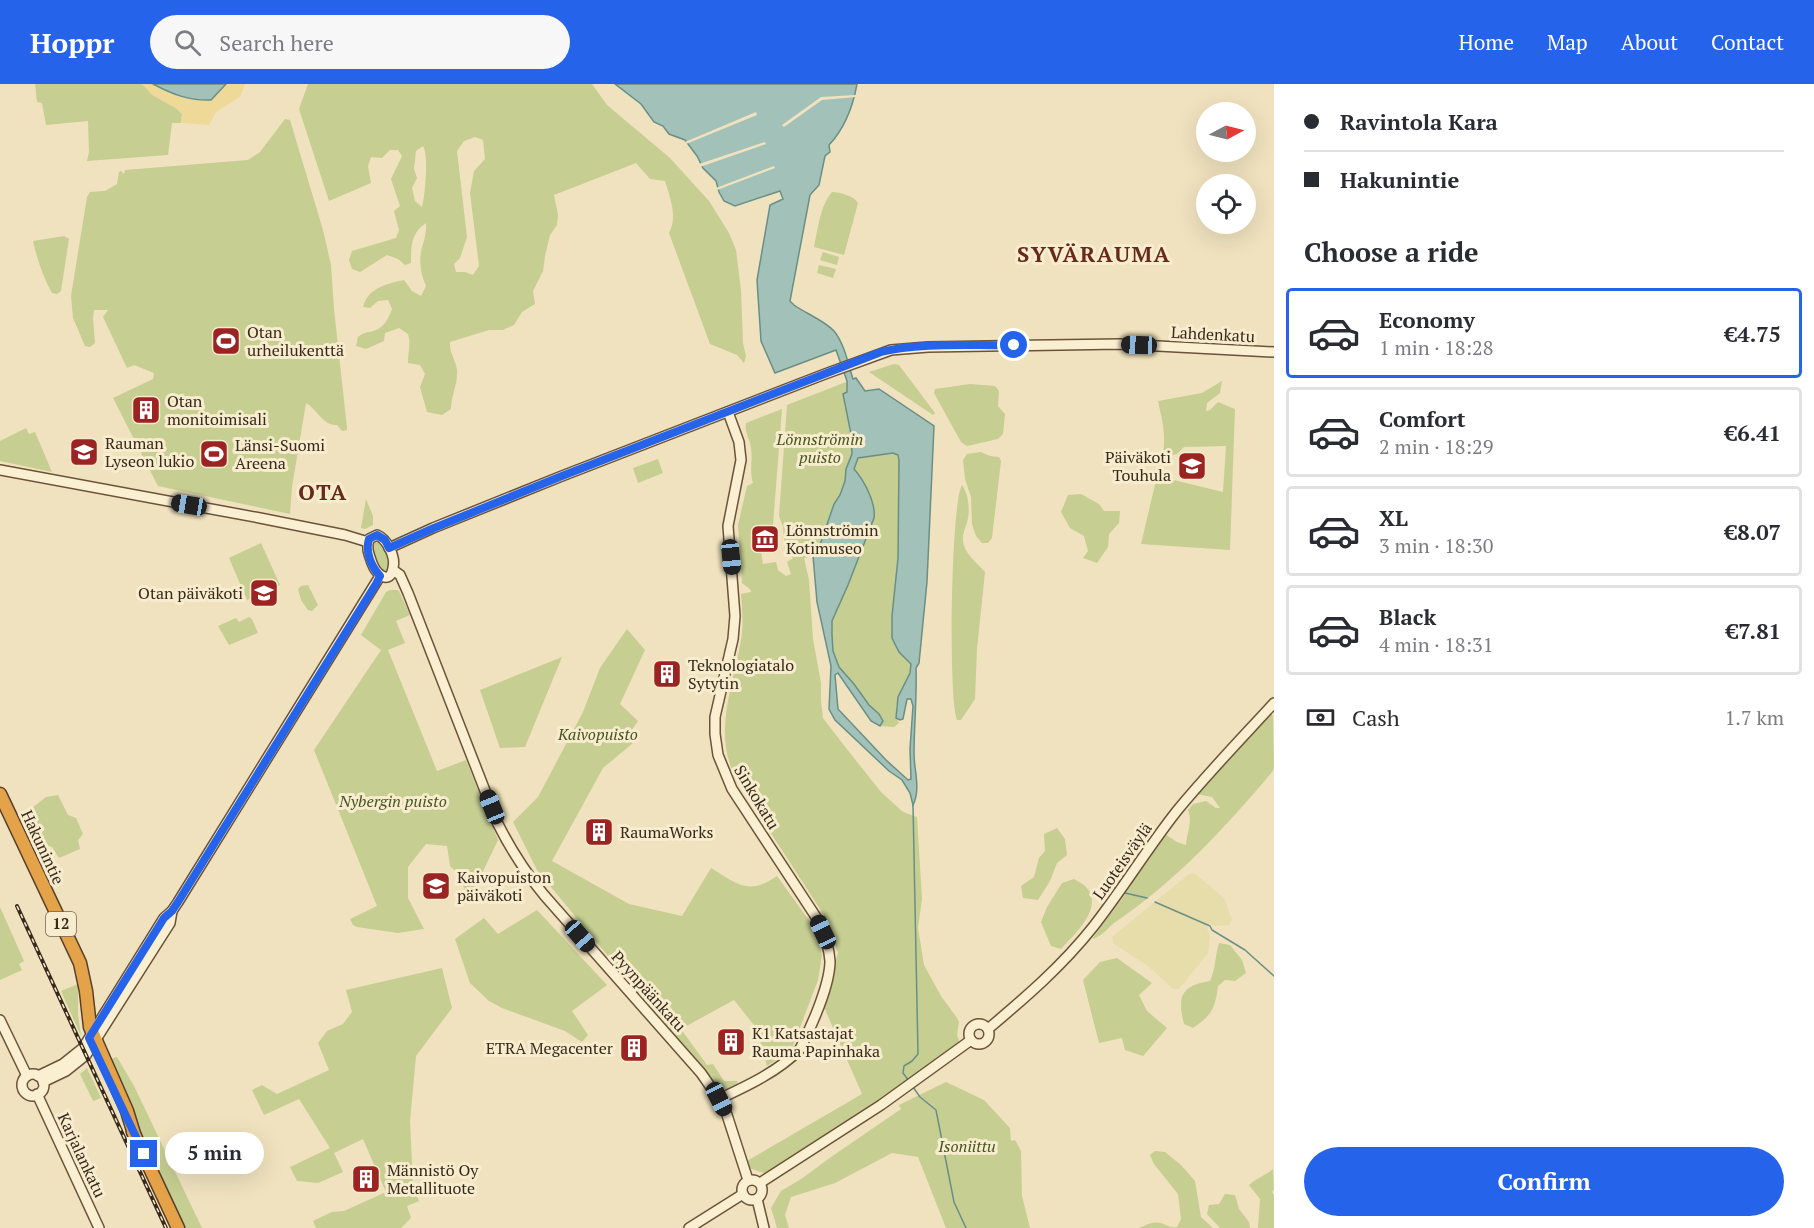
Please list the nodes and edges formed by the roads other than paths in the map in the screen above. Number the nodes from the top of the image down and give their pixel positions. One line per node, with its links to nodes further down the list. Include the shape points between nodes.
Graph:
1 (1274, 352): 2 (main road, Lahdenkatu, via 1120,344 899,349 881,352)
2 (729, 412): 5 (main road, Lahdenkatu); 17 (main road, Sinkokatu, via 741,460 728,525 734,639 715,717 718,755 732,789 818,921 830,962 826,984 800,1049 778,1067)
3 (0, 470): 4 (main road)
4 (368, 542): 5 (main road, via 377,535); 7 (main road, via 374,569)
5 (389, 548): 6 (main road)
6 (393, 570): 7 (main road, via 390,575); 17 (main road, Pyynpäänkatu, via 408,592 508,844 544,896)
7 (380, 576): 12 (main road, via 172,911 170,923)
8 (1274, 703): 11 (main road, Luoteisväylä, via 1155,838 1069,955 1032,993)
9 (0, 794): 12 (highway, Hakunintie / 12, via 80,963 83,1016)
10 (0, 1020): 14 (main road)
11 (988, 1029): 13 (main road, via 990,1036 985,1043); 13 (main road, via 982,1024 975,1025 969,1032)
12 (92, 1040): 15 (main road); 23 (highway, Hakunintie / 12)
13 (971, 1040): 19 (main road)
14 (27, 1076): 15 (main road, via 33,1074); 16 (main road, via 22,1084 24,1091)
15 (41, 1079): 16 (main road, via 42,1090)
16 (37, 1094): 22 (main road, Karjalankatu)
17 (719, 1099): 18 (main road, Pyynpäänkatu)
18 (748, 1180): 19 (main road); 20 (main road)
19 (760, 1184): 21 (main road, via 762,1191)
20 (743, 1194): 21 (main road); 24 (main road)
21 (756, 1199): 25 (main road)
22 (99, 1228)
23 (178, 1228)
24 (689, 1228)
25 (764, 1228)

